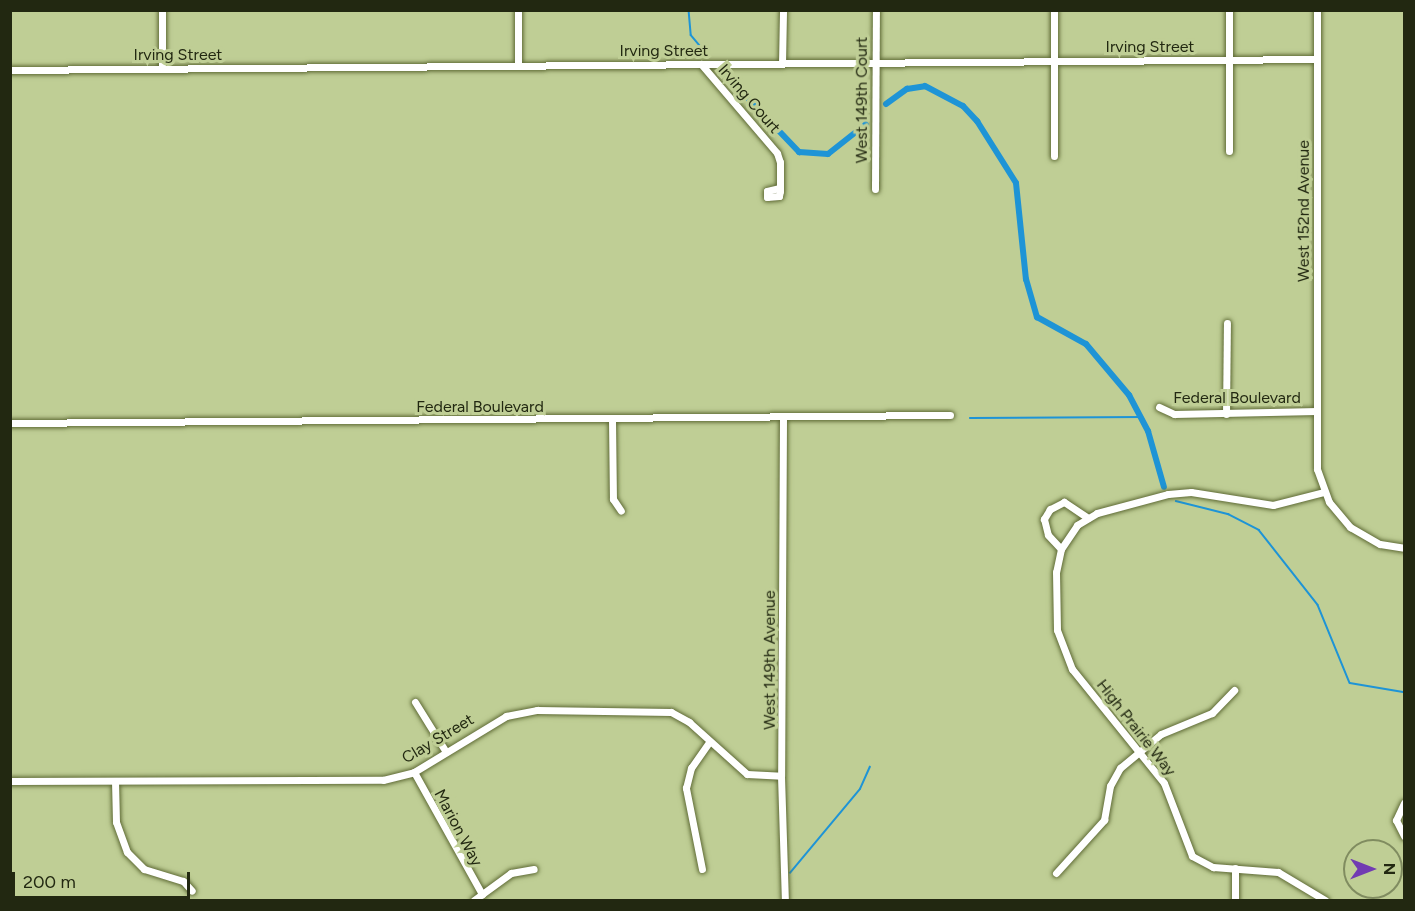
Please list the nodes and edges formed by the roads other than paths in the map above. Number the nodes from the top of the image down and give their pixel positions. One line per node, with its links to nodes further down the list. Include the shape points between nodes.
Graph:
1 (162, 10): 15 (street)
2 (518, 10): 14 (street)
3 (783, 10): 13 (street)
4 (876, 10): 11 (street, West 149th Court)
5 (1054, 10): 10 (street)
6 (1229, 10): 9 (street)
7 (1317, 10): 8 (street, West 152nd Avenue)
8 (1317, 59): 9 (street, Irving Street); 23 (street, West 152nd Avenue)
9 (1229, 60): 10 (street, Irving Street); 17 (street)
10 (1054, 62): 11 (street, Irving Street); 18 (street)
11 (875, 63): 13 (street, Irving Street); 20 (street, West 149th Court)
12 (701, 64): 13 (street, Irving Street); 14 (street, Irving Street); 19 (street, Irving Court, via 777,153)
13 (782, 64)
14 (518, 66): 15 (street, Irving Street)
15 (162, 69): 16 (street, Irving Street)
16 (10, 70)
17 (1229, 151)
18 (1054, 156)
19 (780, 188)
20 (875, 189)
21 (1227, 323): 24 (street)
22 (1159, 408): 24 (street, Federal Boulevard, via 1174,414)
23 (1317, 411): 24 (street, Federal Boulevard); 29 (street, West 152nd Avenue, via 1316,455)
24 (1226, 414)
25 (950, 415): 26 (street, Federal Boulevard)
26 (783, 419): 27 (street, Federal Boulevard); 40 (street, West 149th Avenue)
27 (612, 420): 28 (street, Federal Boulevard); 30 (street, via 613,499)
28 (10, 423)
29 (1324, 492): 31 (street, via 1273,505 1179,492); 32 (street, via 1334,510 1359,534)
30 (621, 511)
31 (1088, 518): 33 (street); 33 (street, via 1070,503 1050,509 1045,530)
32 (1404, 548)
33 (1061, 549): 38 (street, High Prairie Way, via 1056,572 1061,649 1072,669)
34 (1234, 690): 38 (street, via 1204,718 1169,729)
35 (414, 702): 37 (street)
36 (709, 742): 37 (street, Clay Street, via 684,718 664,711 537,710 507,716); 40 (street, Clay Street, via 747,774); 47 (street, via 691,768 686,789)
37 (446, 752): 39 (street, Clay Street)
38 (1140, 752): 45 (street, High Prairie Way, via 1164,783 1188,850 1205,865); 48 (street, via 1114,776 1100,826)
39 (414, 772): 41 (street, Clay Street, via 383,780); 50 (street, Marion Way)
40 (781, 776): 52 (street, West 149th Avenue)
41 (115, 780): 42 (street, Clay Street); 49 (street, via 116,822 127,852 144,869 183,881)
42 (10, 781)
43 (1404, 803): 44 (street, via 1396,820)
44 (1404, 836)
45 (1235, 868): 53 (street); 54 (street, High Prairie Way, via 1278,872)
46 (534, 869): 50 (street, via 511,873)
47 (702, 869)
48 (1056, 873)
49 (192, 891)
50 (482, 894): 51 (street)
51 (474, 900)
52 (785, 900)
53 (1235, 900)
54 (1325, 900)

